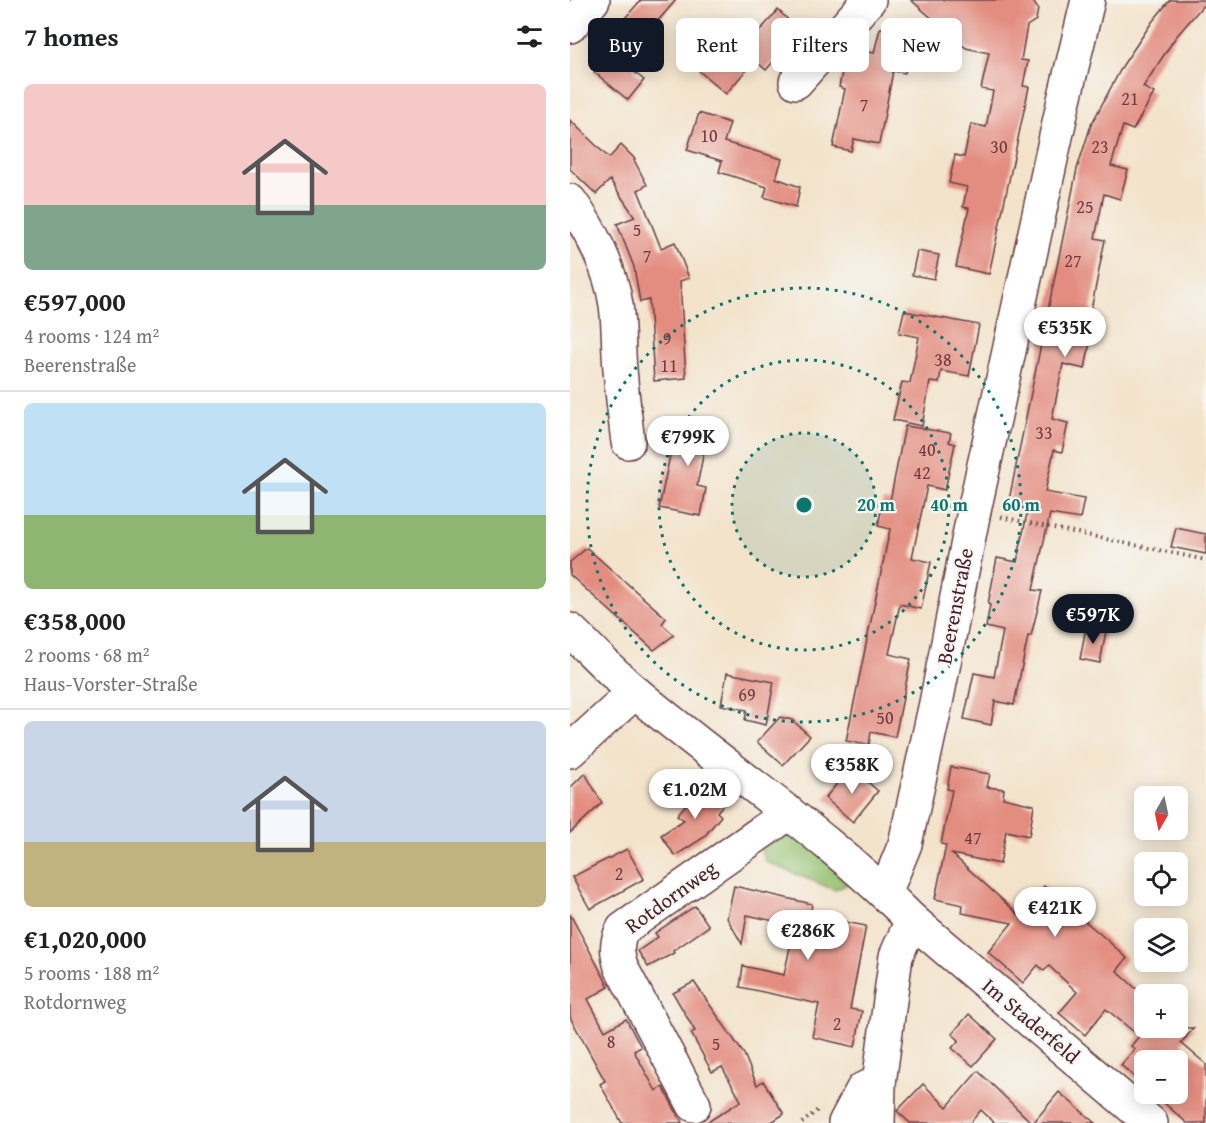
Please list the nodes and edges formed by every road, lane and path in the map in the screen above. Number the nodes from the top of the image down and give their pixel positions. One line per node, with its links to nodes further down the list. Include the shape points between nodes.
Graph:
1 (593, 0): 4 (street)
2 (869, 0): 5 (street)
3 (1087, 0): 8 (street, Beerenstraße)
4 (570, 26)
5 (796, 82)
6 (570, 201): 7 (street, via 597,248 616,304)
7 (628, 442)
8 (974, 511): 9 (path); 14 (street, Beerenstraße, via 905,844)
9 (1206, 560)
10 (570, 630): 11 (street, Im Staderfeld)
11 (635, 693): 12 (street); 13 (street, Im Staderfeld)
12 (570, 752)
13 (789, 813): 14 (street, Im Staderfeld); 17 (street, Rotdornweg, via 623,930 618,938 616,952 621,968)
14 (885, 893): 15 (street, Im Staderfeld)
15 (912, 920): 16 (street, via 896,956); 20 (street, Im Staderfeld)
16 (879, 1083): 18 (street, via 863,1089); 19 (street)
17 (694, 1105)
18 (844, 1123)
19 (878, 1123)
20 (1151, 1123)

